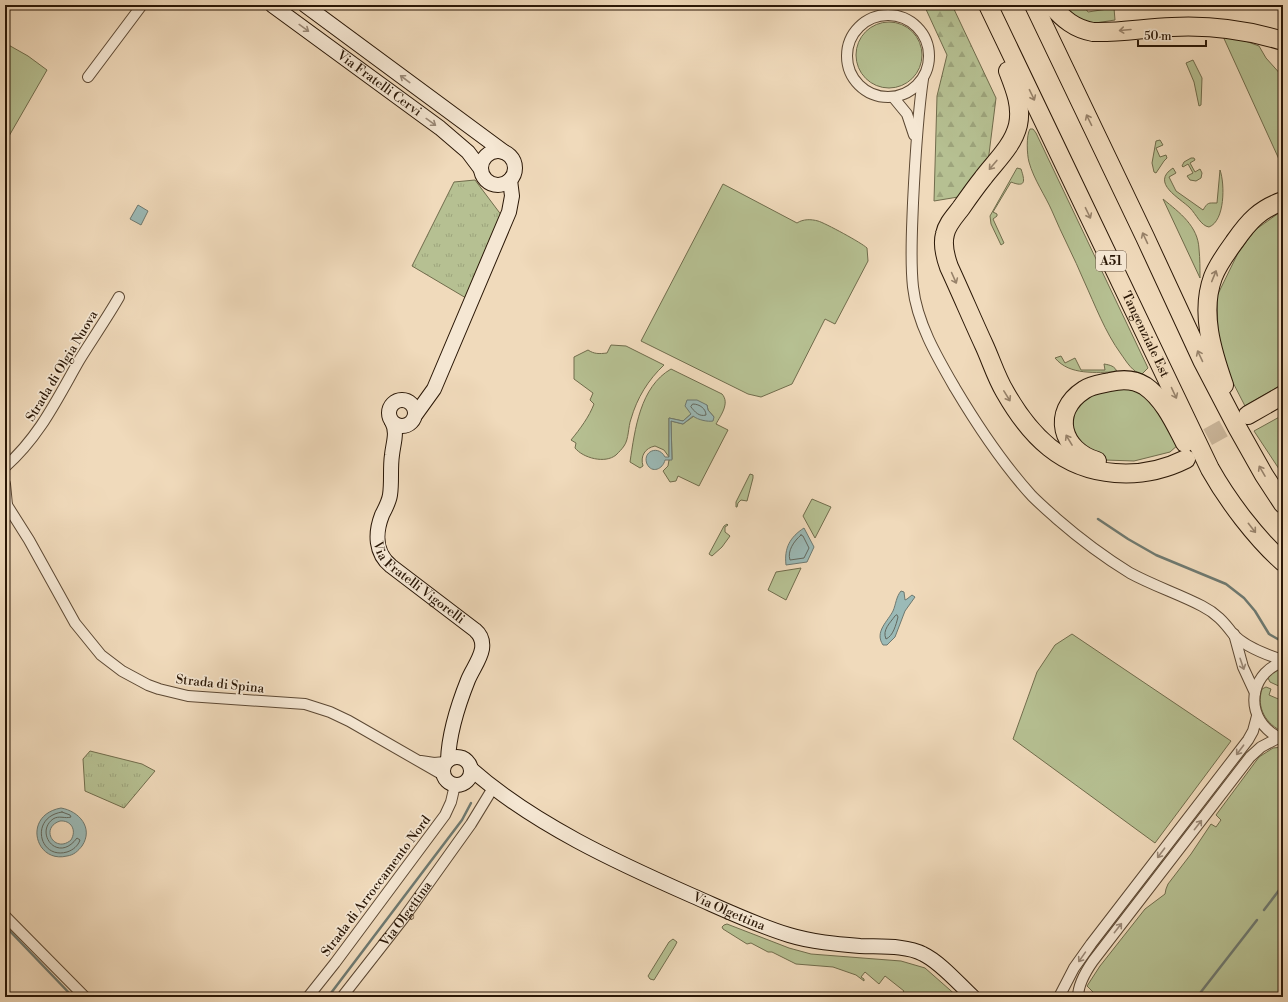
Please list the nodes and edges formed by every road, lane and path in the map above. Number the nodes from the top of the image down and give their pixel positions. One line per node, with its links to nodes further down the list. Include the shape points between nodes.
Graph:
1 (142, 5): 9 (street)
2 (272, 5): 14 (street, Via Fratelli Cervi, one-way to 14, via 440,128 471,154)
3 (305, 5): 13 (street, Via Fratelli Cervi, one-way to 3)
4 (988, 5): 7 (highway, Tangenziale Est / A51)
5 (1034, 5): 23 (highway, one-way to 5, via 1202,360)
6 (1051, 5): 8 (highway, one-way to 6, via 1229,28 1208,27 1172,26 1092,32 1081,30 1070,23)
7 (997, 22): 28 (highway, Tangenziale Est / A51, one-way to 28, via 1210,469); 28 (highway, one-way to 28, via 998,46 1016,92 1018,123 1009,144 946,230 944,250 949,267 1004,391 1028,426 1058,454 1085,468 1132,474 1162,468 1184,455 1139,464 1118,465 1092,459 1079,452 1069,441 1063,427 1065,413 1074,397 1089,387 1120,380 1132,380 1141,384 1159,400 1204,473 1221,494)
8 (1283, 41)
9 (88, 77)
10 (923, 79): 11 (street, via 908,92); 11 (street, via 930,54 926,39 918,27 905,18 890,15 866,21 855,32 848,46 847,61 850,71 858,84 868,92); 12 (street)
11 (893, 97): 12 (street, via 908,114)
12 (916, 145): 32 (street, via 911,256 915,298 928,336 971,414 1032,496 1070,530 1130,572 1213,612)
13 (504, 152): 14 (street, via 495,151 486,155); 15 (street, via 514,163 514,173)
14 (480, 168): 16 (street, via 482,176)
15 (510, 180): 16 (street, via 502,185); 18 (street, via 512,198)
16 (492, 185): 18 (street, via 502,195)
17 (1283, 201): 23 (highway, one-way to 17, via 1212,343 1207,314 1209,293 1219,265 1249,222 1263,210)
18 (508, 214): 22 (street, via 434,389 428,397)
19 (119, 297): 25 (street, Strada di Olgia Nuova, via 46,420 23,450)
20 (1283, 395): 23 (highway)
21 (1283, 404): 23 (highway)
22 (412, 407): 24 (street, via 411,422); 24 (street, via 404,399 392,403 390,419)
23 (1246, 421): 30 (highway, one-way to 23, via 1264,475)
24 (398, 424): 35 (street, Via Fratelli Vigorelli, via 395,428 391,462 390,494 380,523 378,546 384,560 480,636 481,654 469,676)
25 (6, 465): 26 (street, Strada di Olgia Nuova)
26 (5, 478)
27 (5, 484): 29 (street)
28 (1228, 497): 31 (highway, Tangenziale Est / A51, one-way to 31, via 1257,535)
29 (6, 504): 39 (street, Strada di Spina, via 75,623 101,655 129,676 159,689 188,696 305,704 349,721 417,760)
30 (1283, 504)
31 (1283, 562)
32 (1234, 634): 33 (street, via 1252,648); 34 (street, one-way to 34, via 1243,667)
33 (1283, 661): 34 (street, via 1266,672)
34 (1254, 693): 36 (street)
35 (456, 715): 38 (street, Via Fratelli Vigorelli, via 458,743); 39 (street, Via Fratelli Vigorelli)
36 (1258, 716): 37 (street, via 1270,732); 47 (street, one-way to 47, via 1248,740 1091,944 1074,968)
37 (1282, 738): 48 (street, one-way to 37, via 1082,980 1093,961 1250,757 1261,747)
38 (468, 764): 39 (street, via 458,756 452,757); 40 (street, via 471,775); 41 (street, Via Olgettina)
39 (445, 766): 40 (street, via 448,782)
40 (459, 785): 41 (street, Via Olgettina, via 474,784); 44 (street, Strada di Arroccamento Nord, via 445,815)
41 (493, 788): 45 (street, Via Olgettina, via 471,824 403,919); 46 (street, Via Olgettina, via 552,826 612,858 679,890 770,928 814,941 907,949 922,953)
42 (5, 916): 43 (street)
43 (85, 997)
44 (308, 997)
45 (342, 997)
46 (973, 997)
47 (1059, 997)
48 (1078, 997)

